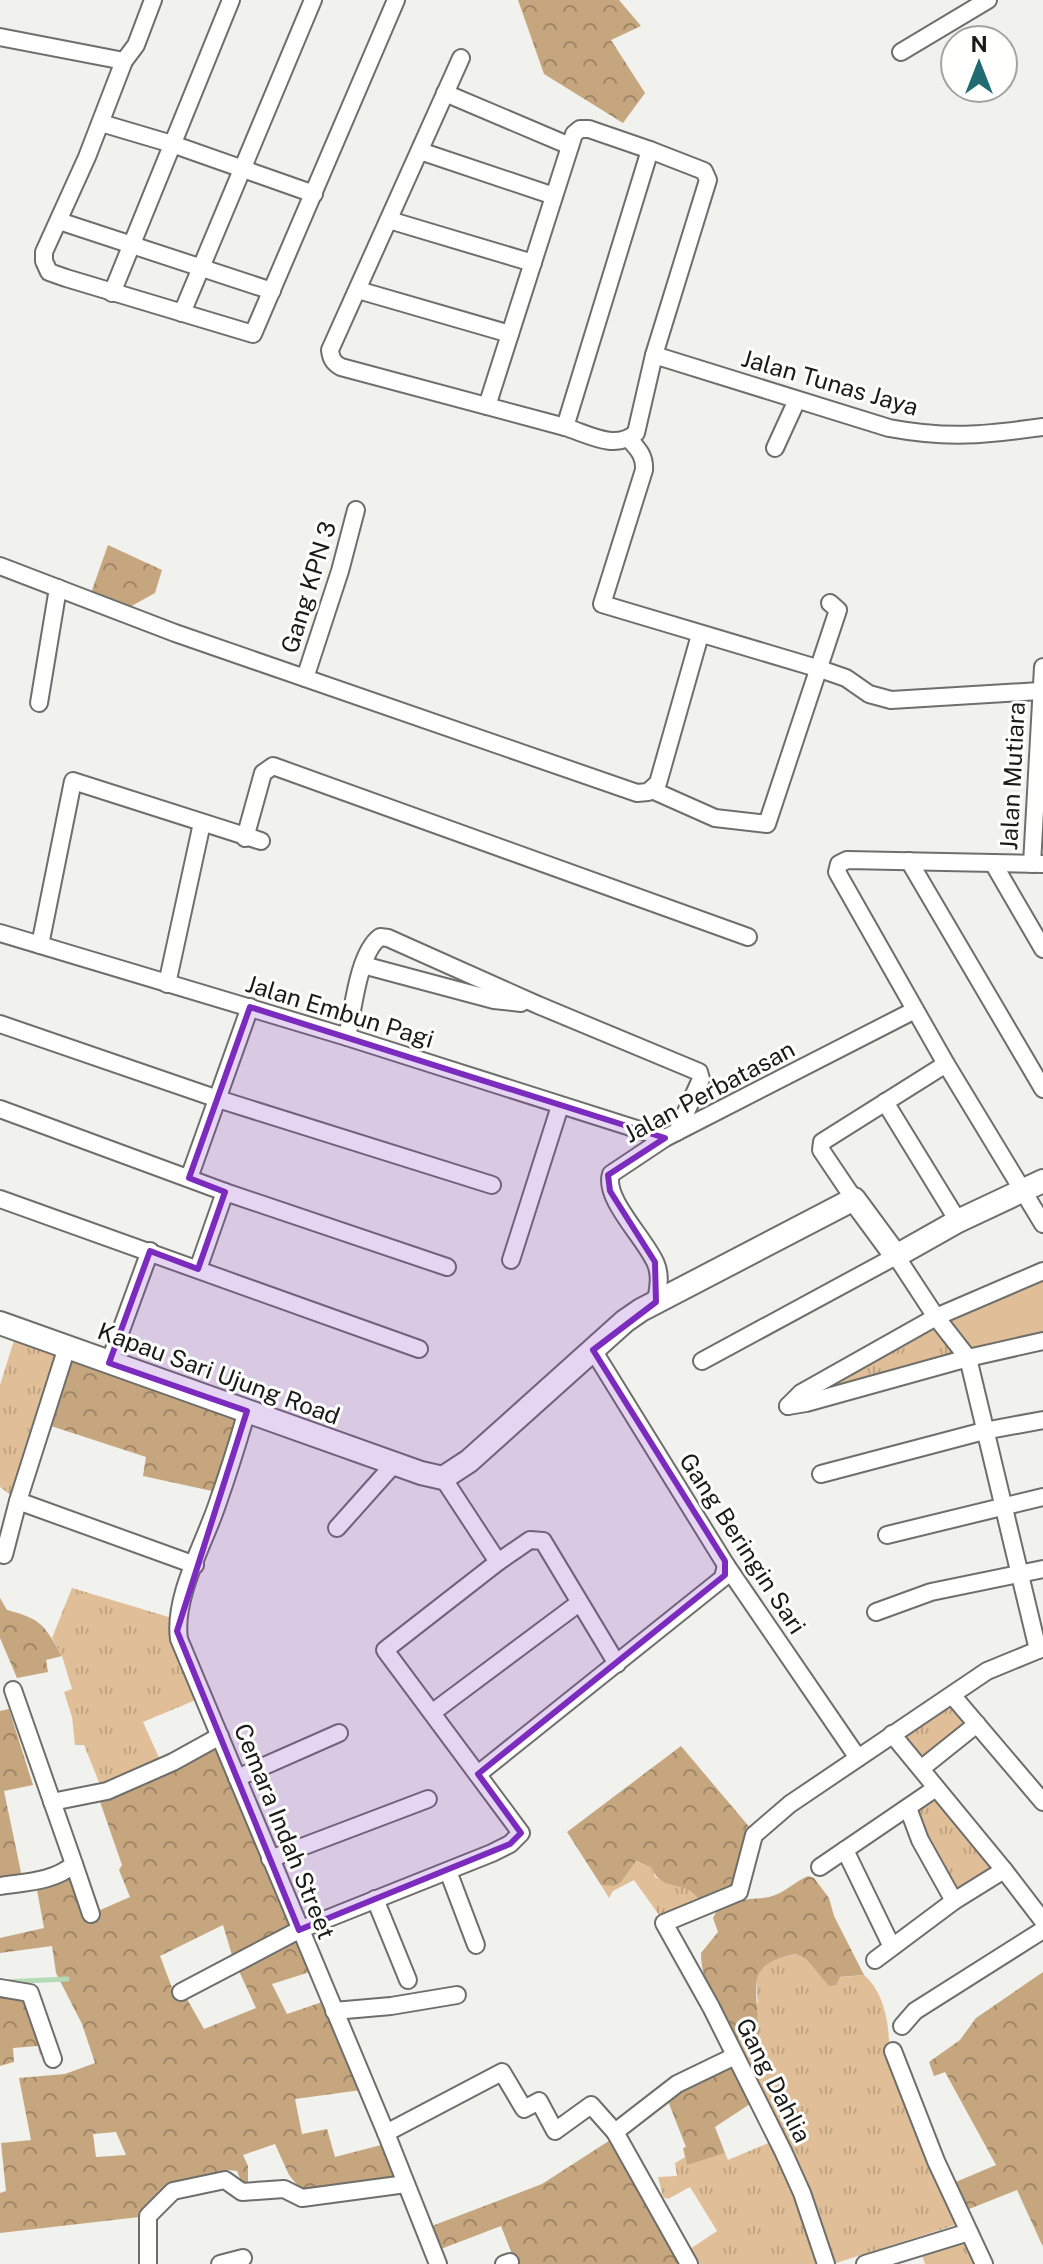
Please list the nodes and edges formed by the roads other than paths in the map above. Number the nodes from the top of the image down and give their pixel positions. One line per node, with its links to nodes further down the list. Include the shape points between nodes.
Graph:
1 (153, 0): 9 (street)
2 (231, 0): 12 (street)
3 (313, 0): 16 (street)
4 (396, 0): 17 (street)
5 (988, 0): 7 (street)
6 (0, 37): 9 (street)
7 (901, 52)
8 (461, 58): 10 (street)
9 (124, 61): 11 (street)
10 (445, 93): 13 (street); 15 (street)
11 (101, 123): 12 (street); 20 (street)
12 (172, 144): 16 (street); 21 (street)
13 (570, 146): 14 (street, via 574,134 584,128); 18 (street)
14 (650, 150): 29 (street, via 704,171 708,180); 32 (street)
15 (420, 151): 18 (street); 19 (street)
16 (243, 168): 17 (street); 23 (street)
17 (314, 194): 25 (street)
18 (554, 196): 22 (street)
19 (389, 220): 22 (street); 24 (street)
20 (59, 221): 21 (street); 26 (street, via 44,252 49,272)
21 (132, 245): 23 (street); 26 (street)
22 (533, 263): 28 (street)
23 (201, 266): 25 (street); 27 (street)
24 (358, 290): 28 (street); 31 (street, via 330,350 336,364)
25 (272, 291): 27 (street, via 253,334)
26 (112, 293): 27 (street)
27 (182, 313)
28 (510, 334): 31 (street)
29 (654, 355): 30 (street, Jalan Tunas Jaya); 34 (street, via 636,433)
30 (797, 400): 33 (street, Jalan Tunas Jaya, via 889,428 937,436); 35 (street)
31 (487, 406): 32 (street)
32 (565, 427): 34 (street, via 612,442)
33 (1043, 427)
34 (629, 439): 40 (street, via 645,461 644,470 602,604)
35 (775, 448)
36 (356, 510): 43 (street, Gang KPN 3)
37 (0, 566): 38 (street)
38 (58, 588): 43 (street); 45 (street)
39 (830, 603): 42 (street, via 838,610)
40 (700, 635): 42 (street); 46 (street, via 663,772)
41 (1043, 667): 44 (street, Jalan Mutiara)
42 (820, 669): 44 (street, via 891,700); 46 (street, via 767,824 715,818)
43 (305, 678): 46 (street, via 623,788)
44 (1040, 691): 50 (street, Jalan Mutiara)
45 (39, 703)
46 (652, 790)
47 (202, 823): 52 (street, via 253,839 263,773 273,766); 53 (street, via 73,781); 57 (street)
48 (909, 861): 49 (street); 61 (street, via 847,860 837,872); 65 (street)
49 (993, 863): 50 (street); 54 (street)
50 (1038, 864)
51 (0, 933): 53 (street, Jalan Embun Pagi)
52 (748, 937)
53 (40, 945): 57 (street, Jalan Embun Pagi)
54 (1043, 949)
55 (363, 965): 56 (street, via 371,946 385,937); 58 (street); 63 (street)
56 (446, 965): 58 (street); 59 (street)
57 (167, 984): 60 (street, Jalan Embun Pagi)
58 (438, 986): 59 (street)
59 (538, 1005): 70 (street, via 699,1072 701,1079)
60 (250, 1007): 63 (street, Jalan Embun Pagi); 66 (street)
61 (915, 1010): 64 (street); 70 (street, Jalan Perbatasan)
62 (0, 1024): 66 (street)
63 (347, 1037): 68 (street, Jalan Embun Pagi)
64 (946, 1064): 67 (street); 73 (street)
65 (1043, 1089)
66 (218, 1099): 71 (street); 72 (street)
67 (885, 1102): 76 (street, via 824,1139 821,1150); 77 (street)
68 (560, 1106): 70 (street, Jalan Embun Pagi); 81 (street)
69 (0, 1109): 71 (street)
70 (671, 1135): 85 (street, Jalan Perbatasan, via 614,1171 609,1182 655,1262)
71 (189, 1178): 74 (street)
72 (492, 1185)
73 (1033, 1186): 77 (street); 78 (street)
74 (225, 1192): 82 (street); 83 (street)
75 (0, 1199): 79 (street)
76 (854, 1199): 80 (street); 85 (street)
77 (958, 1221): 80 (street)
78 (1043, 1224)
79 (150, 1251): 83 (street); 94 (street)
80 (896, 1256): 86 (street); 93 (street)
81 (511, 1260)
82 (447, 1267)
83 (198, 1269): 90 (street)
84 (1043, 1271): 86 (street)
85 (656, 1302): 91 (street)
86 (936, 1317): 92 (street); 92 (street, via 801,1393 788,1406)
87 (0, 1323): 89 (street, Kapau Sari Ujung Road)
88 (1043, 1341): 92 (street)
89 (67, 1347): 94 (street, Kapau Sari Ujung Road); 102 (street)
90 (419, 1349)
91 (593, 1350): 100 (street); 109 (street, Gang Beringin Sari)
92 (968, 1358): 97 (street)
93 (702, 1361)
94 (109, 1363): 95 (street, Kapau Sari Ujung Road)
95 (247, 1411): 98 (street, Kapau Sari Ujung Road); 108 (street, Cemara Indah Street)
96 (1043, 1420): 97 (street)
97 (984, 1431): 99 (street); 103 (street)
98 (395, 1463): 100 (street, Kapau Sari Ujung Road); 104 (street)
99 (821, 1474)
100 (443, 1478): 107 (street)
101 (1043, 1497): 103 (street)
102 (18, 1501): 106 (street); 108 (street)
103 (1003, 1507): 105 (street); 111 (street)
104 (337, 1528)
105 (887, 1535)
106 (4, 1555)
107 (498, 1562): 112 (street, via 530,1540 540,1540); 118 (street, via 385,1650)
108 (195, 1565): 122 (street, Cemara Indah Street, via 180,1608 179,1639)
109 (726, 1565): 115 (street, via 723,1578); 123 (street, Gang Beringin Sari)
110 (1043, 1569): 111 (street)
111 (1020, 1575): 113 (street, via 931,1592); 114 (street)
112 (579, 1603): 115 (street); 118 (street)
113 (876, 1612)
114 (1040, 1649): 117 (street, via 987,1671)
115 (617, 1664): 125 (street)
116 (13, 1690): 129 (street)
117 (952, 1695): 119 (street); 121 (street)
118 (433, 1712): 125 (street)
119 (977, 1724): 124 (street); 130 (street)
120 (339, 1733): 126 (street)
121 (892, 1734): 123 (street); 124 (street)
122 (220, 1736): 126 (street, Cemara Indah Street); 129 (street, via 107,1791)
123 (858, 1758): 155 (street, Gang Dahlia, via 757,1830 739,1892 664,1923)
124 (922, 1768): 127 (street)
125 (478, 1774): 137 (street, via 521,1833 510,1844)
126 (237, 1778): 133 (street, Cemara Indah Street)
127 (936, 1788): 131 (street); 136 (street)
128 (428, 1799): 133 (street)
129 (52, 1802): 134 (street)
130 (1043, 1802)
131 (908, 1808): 132 (street); 140 (street)
132 (845, 1850): 135 (street); 146 (street)
133 (270, 1859): 143 (street, Cemara Indah Street)
134 (74, 1864): 138 (street, via 51,1877); 141 (street)
135 (820, 1867)
136 (1004, 1870): 140 (street); 142 (street)
137 (448, 1871): 139 (street); 145 (street)
138 (0, 1886)
139 (375, 1899): 143 (street); 148 (street)
140 (954, 1901): 146 (street)
141 (91, 1914)
142 (1043, 1921)
143 (299, 1930): 150 (street); 152 (street, Cemara Indah Street)
144 (1043, 1930): 153 (street, via 917,2009)
145 (476, 1945)
146 (892, 1947): 147 (street)
147 (875, 1960)
148 (408, 1980)
149 (0, 1988): 156 (street, via 30,1993)
150 (181, 1992)
151 (457, 1995): 152 (street)
152 (334, 2011): 158 (street, Cemara Indah Street)
153 (902, 2026)
154 (893, 2051): 160 (street)
155 (735, 2056): 157 (street, via 677,2084); 166 (street, Gang Dahlia, via 802,2193)
156 (53, 2059)
157 (615, 2132): 158 (street, via 591,2105 555,2131 539,2101 524,2109 502,2072); 165 (street)
158 (386, 2133): 159 (street, Cemara Indah Street)
159 (406, 2184): 162 (street, via 302,2198 284,2189 242,2192 225,2180 173,2191 148,2216); 164 (street, Cemara Indah Street)
160 (969, 2232): 167 (street); 168 (street)
161 (243, 2258): 163 (street)
162 (148, 2264)
163 (220, 2264)
164 (438, 2264)
165 (689, 2264)
166 (826, 2264)
167 (865, 2264)
168 (984, 2264)

